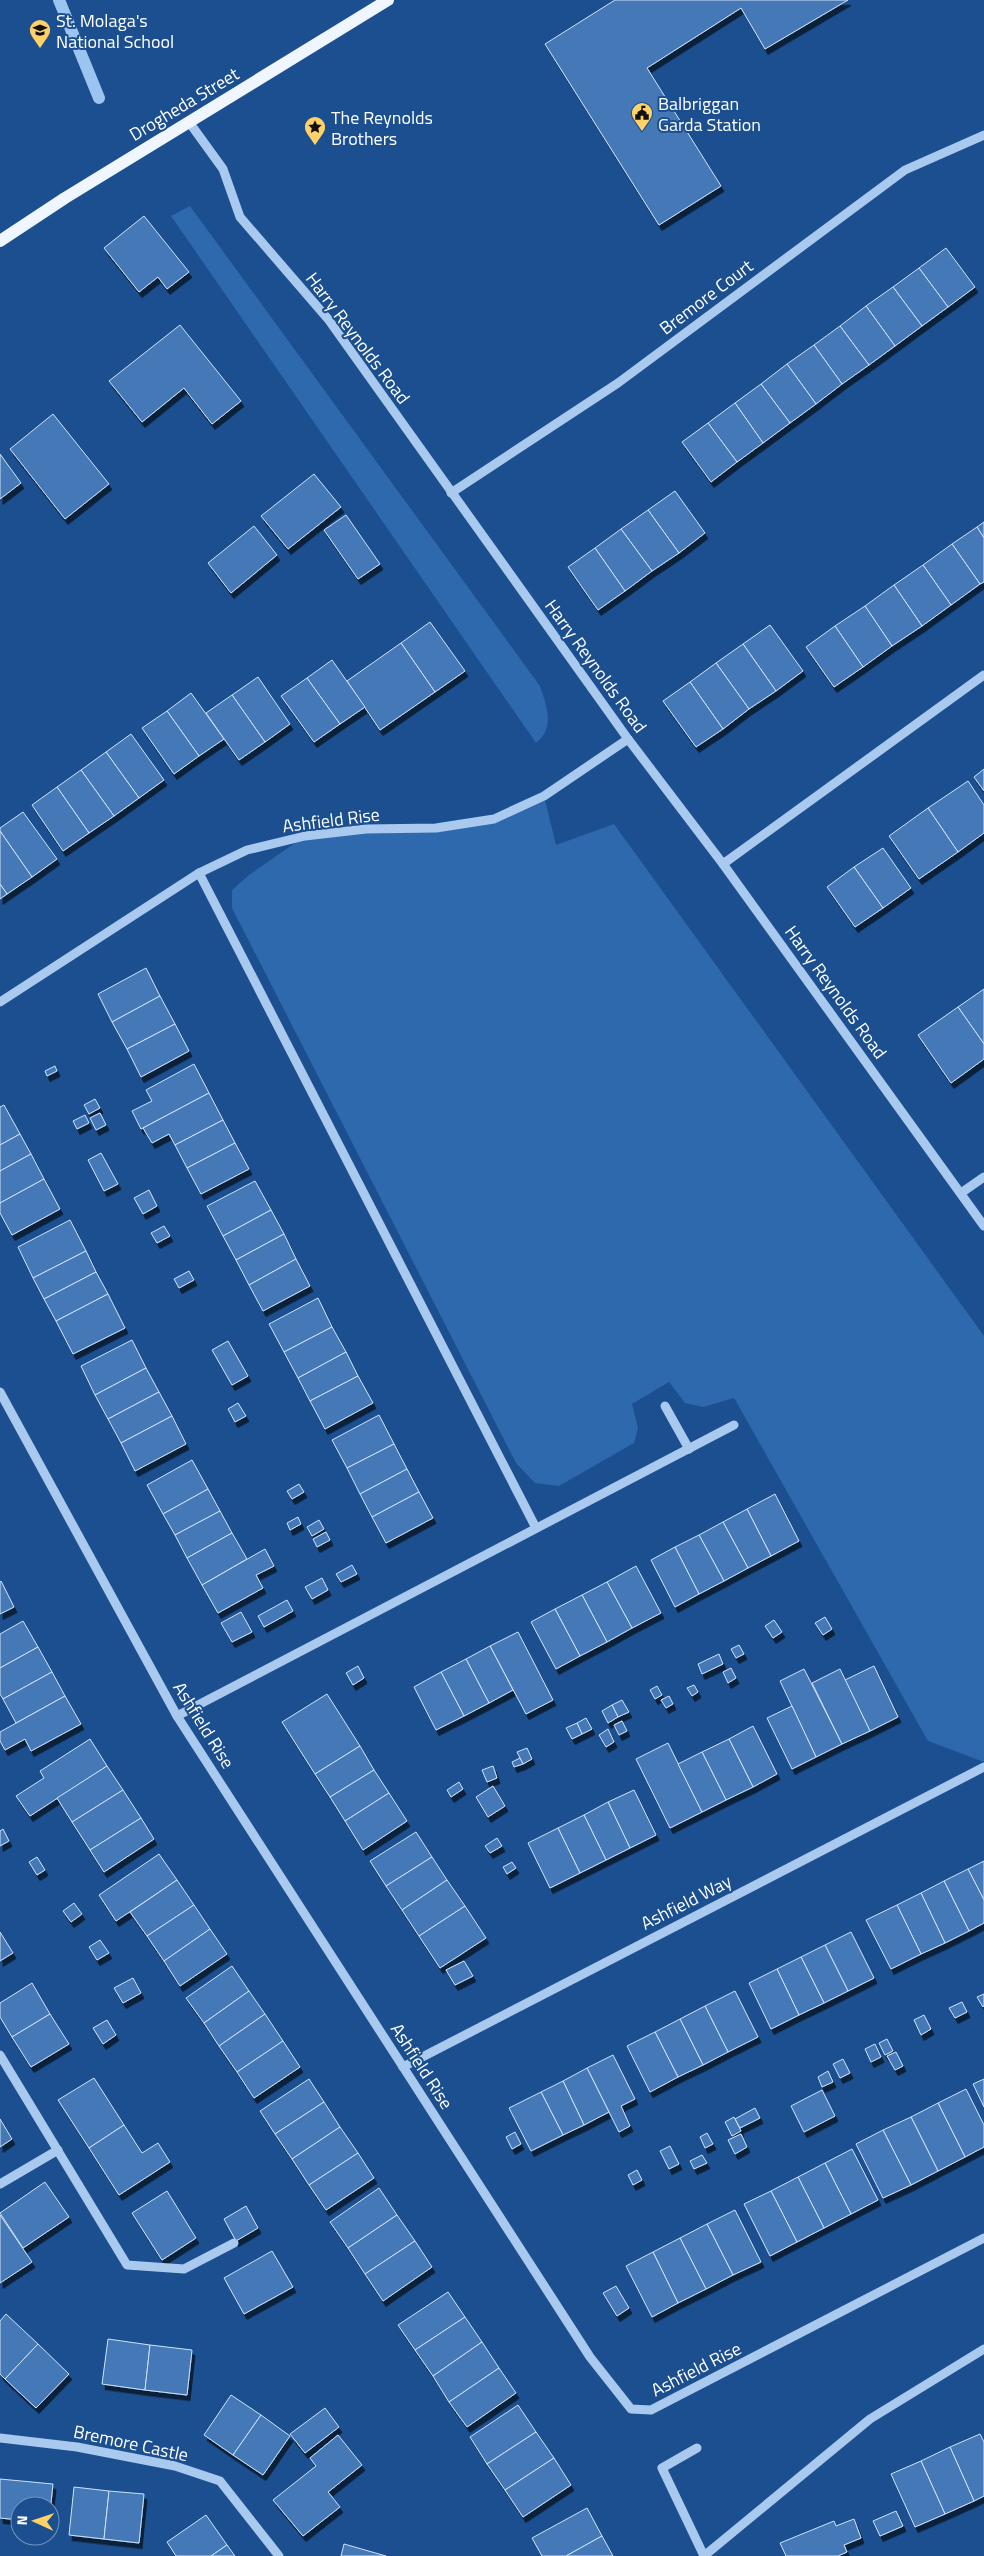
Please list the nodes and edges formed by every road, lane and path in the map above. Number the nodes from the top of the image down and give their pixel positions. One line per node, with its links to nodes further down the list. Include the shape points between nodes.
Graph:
1 (388, 0): 2 (main road, Drogheda Street)
2 (189, 122): 4 (main road, Drogheda Street); 5 (street, Harry Reynolds Road, via 223,169 240,216 328,319)
3 (984, 135): 5 (street, Bremore Court, via 905,170 618,383)
4 (0, 241)
5 (451, 493): 7 (street, Harry Reynolds Road)
6 (984, 675): 8 (street)
7 (628, 739): 8 (street, Harry Reynolds Road); 9 (street, Ashfield Rise, via 544,796 494,819 436,828 366,829 305,836 247,850)
8 (723, 864): 12 (street, Harry Reynolds Road)
9 (199, 873): 10 (street, Ashfield Rise); 18 (street)
10 (0, 1002)
11 (984, 1177): 12 (street)
12 (960, 1193): 13 (street, Harry Reynolds Road)
13 (984, 1226)
14 (0, 1392): 19 (street, Ashfield Rise)
15 (665, 1406): 17 (street)
16 (734, 1425): 17 (street)
17 (689, 1449): 18 (street)
18 (536, 1528): 19 (street)
19 (177, 1716): 22 (street, Ashfield Rise)
20 (984, 1767): 22 (street, Ashfield Way)
21 (0, 2055): 23 (street)
22 (403, 2067): 25 (street, Ashfield Rise, via 590,2357 631,2408 652,2410)
23 (58, 2150): 24 (street); 26 (street, via 127,2265 184,2269)
24 (0, 2184)
25 (984, 2238)
26 (234, 2243)
27 (984, 2349): 31 (street, via 870,2420)
28 (0, 2438): 30 (street, Bremore Castle, via 77,2447 175,2466 220,2481)
29 (697, 2448): 31 (street, via 662,2468)
30 (279, 2556)
31 (704, 2556)

